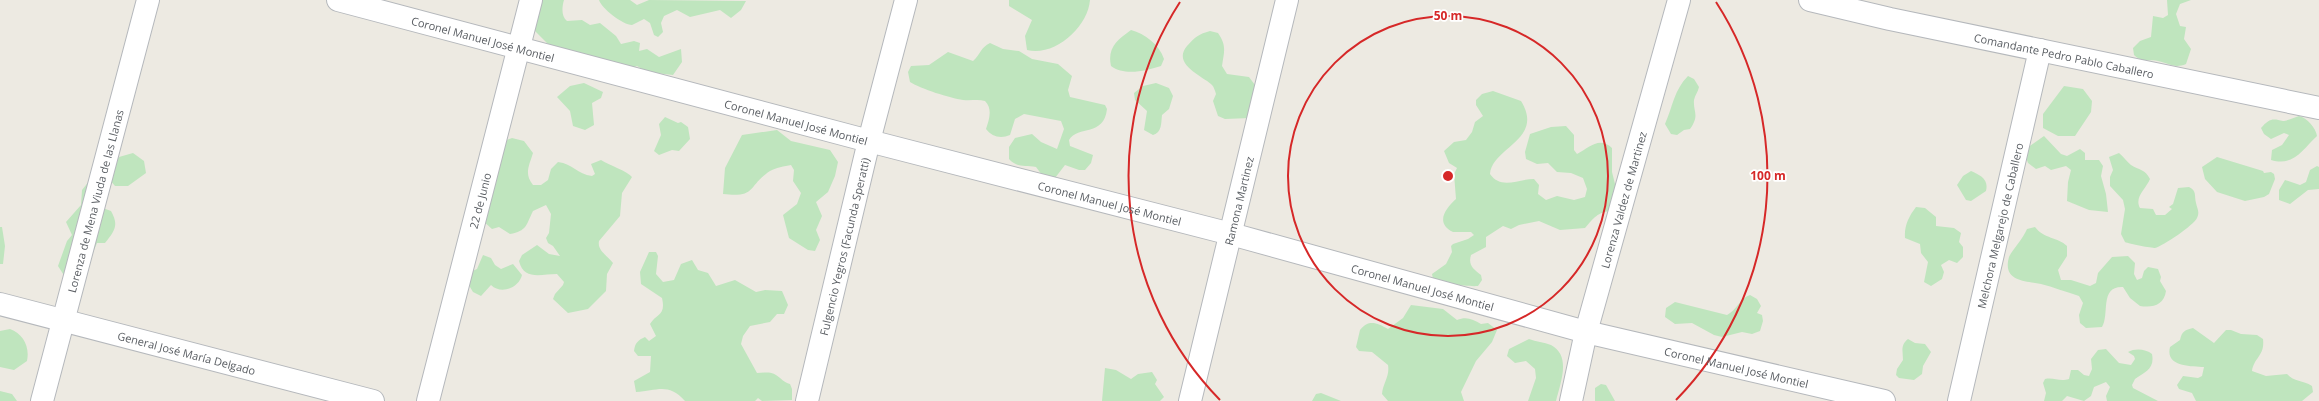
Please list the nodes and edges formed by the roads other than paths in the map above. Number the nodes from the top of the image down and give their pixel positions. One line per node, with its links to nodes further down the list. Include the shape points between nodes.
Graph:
1 (148, 0): 14 (street, Lorenza de Mena Viuda de las Llanas)
2 (338, 0): 8 (street, Coronel Manuel José Montiel)
3 (531, 0): 8 (street, 22 de Junio)
4 (906, 0): 11 (street, Fulgencio Yegros (Facunda Speratti))
5 (1287, 0): 12 (street, Ramona Martinez)
6 (1679, 0): 15 (street, Lorenza Valdez de Martinez)
7 (1810, 0): 9 (street, Comandante Pedro Pablo Caballero)
8 (520, 49): 11 (street, Coronel Manuel José Montiel); 18 (street, 22 de Junio)
9 (2040, 50): 10 (street, Comandante Pedro Pablo Caballero); 23 (street, Melchora Melgarejo de Caballero)
10 (2319, 108)
11 (868, 141): 12 (street, Coronel Manuel José Montiel); 19 (street, Fulgencio Yegros (Facunda Speratti))
12 (1231, 234): 15 (street, Coronel Manuel José Montiel); 20 (street, Ramona Martinez)
13 (0, 304): 14 (street, General José María Delgado)
14 (62, 321): 16 (street, Lorenza de Mena Viuda de las Llanas); 17 (street, General José María Delgado)
15 (1586, 332): 21 (street, Lorenza Valdez de Martinez); 22 (street, Coronel Manuel José Montiel)
16 (42, 401)
17 (373, 401)
18 (428, 401)
19 (807, 401)
20 (1190, 401)
21 (1571, 401)
22 (1884, 401)
23 (1959, 401)

